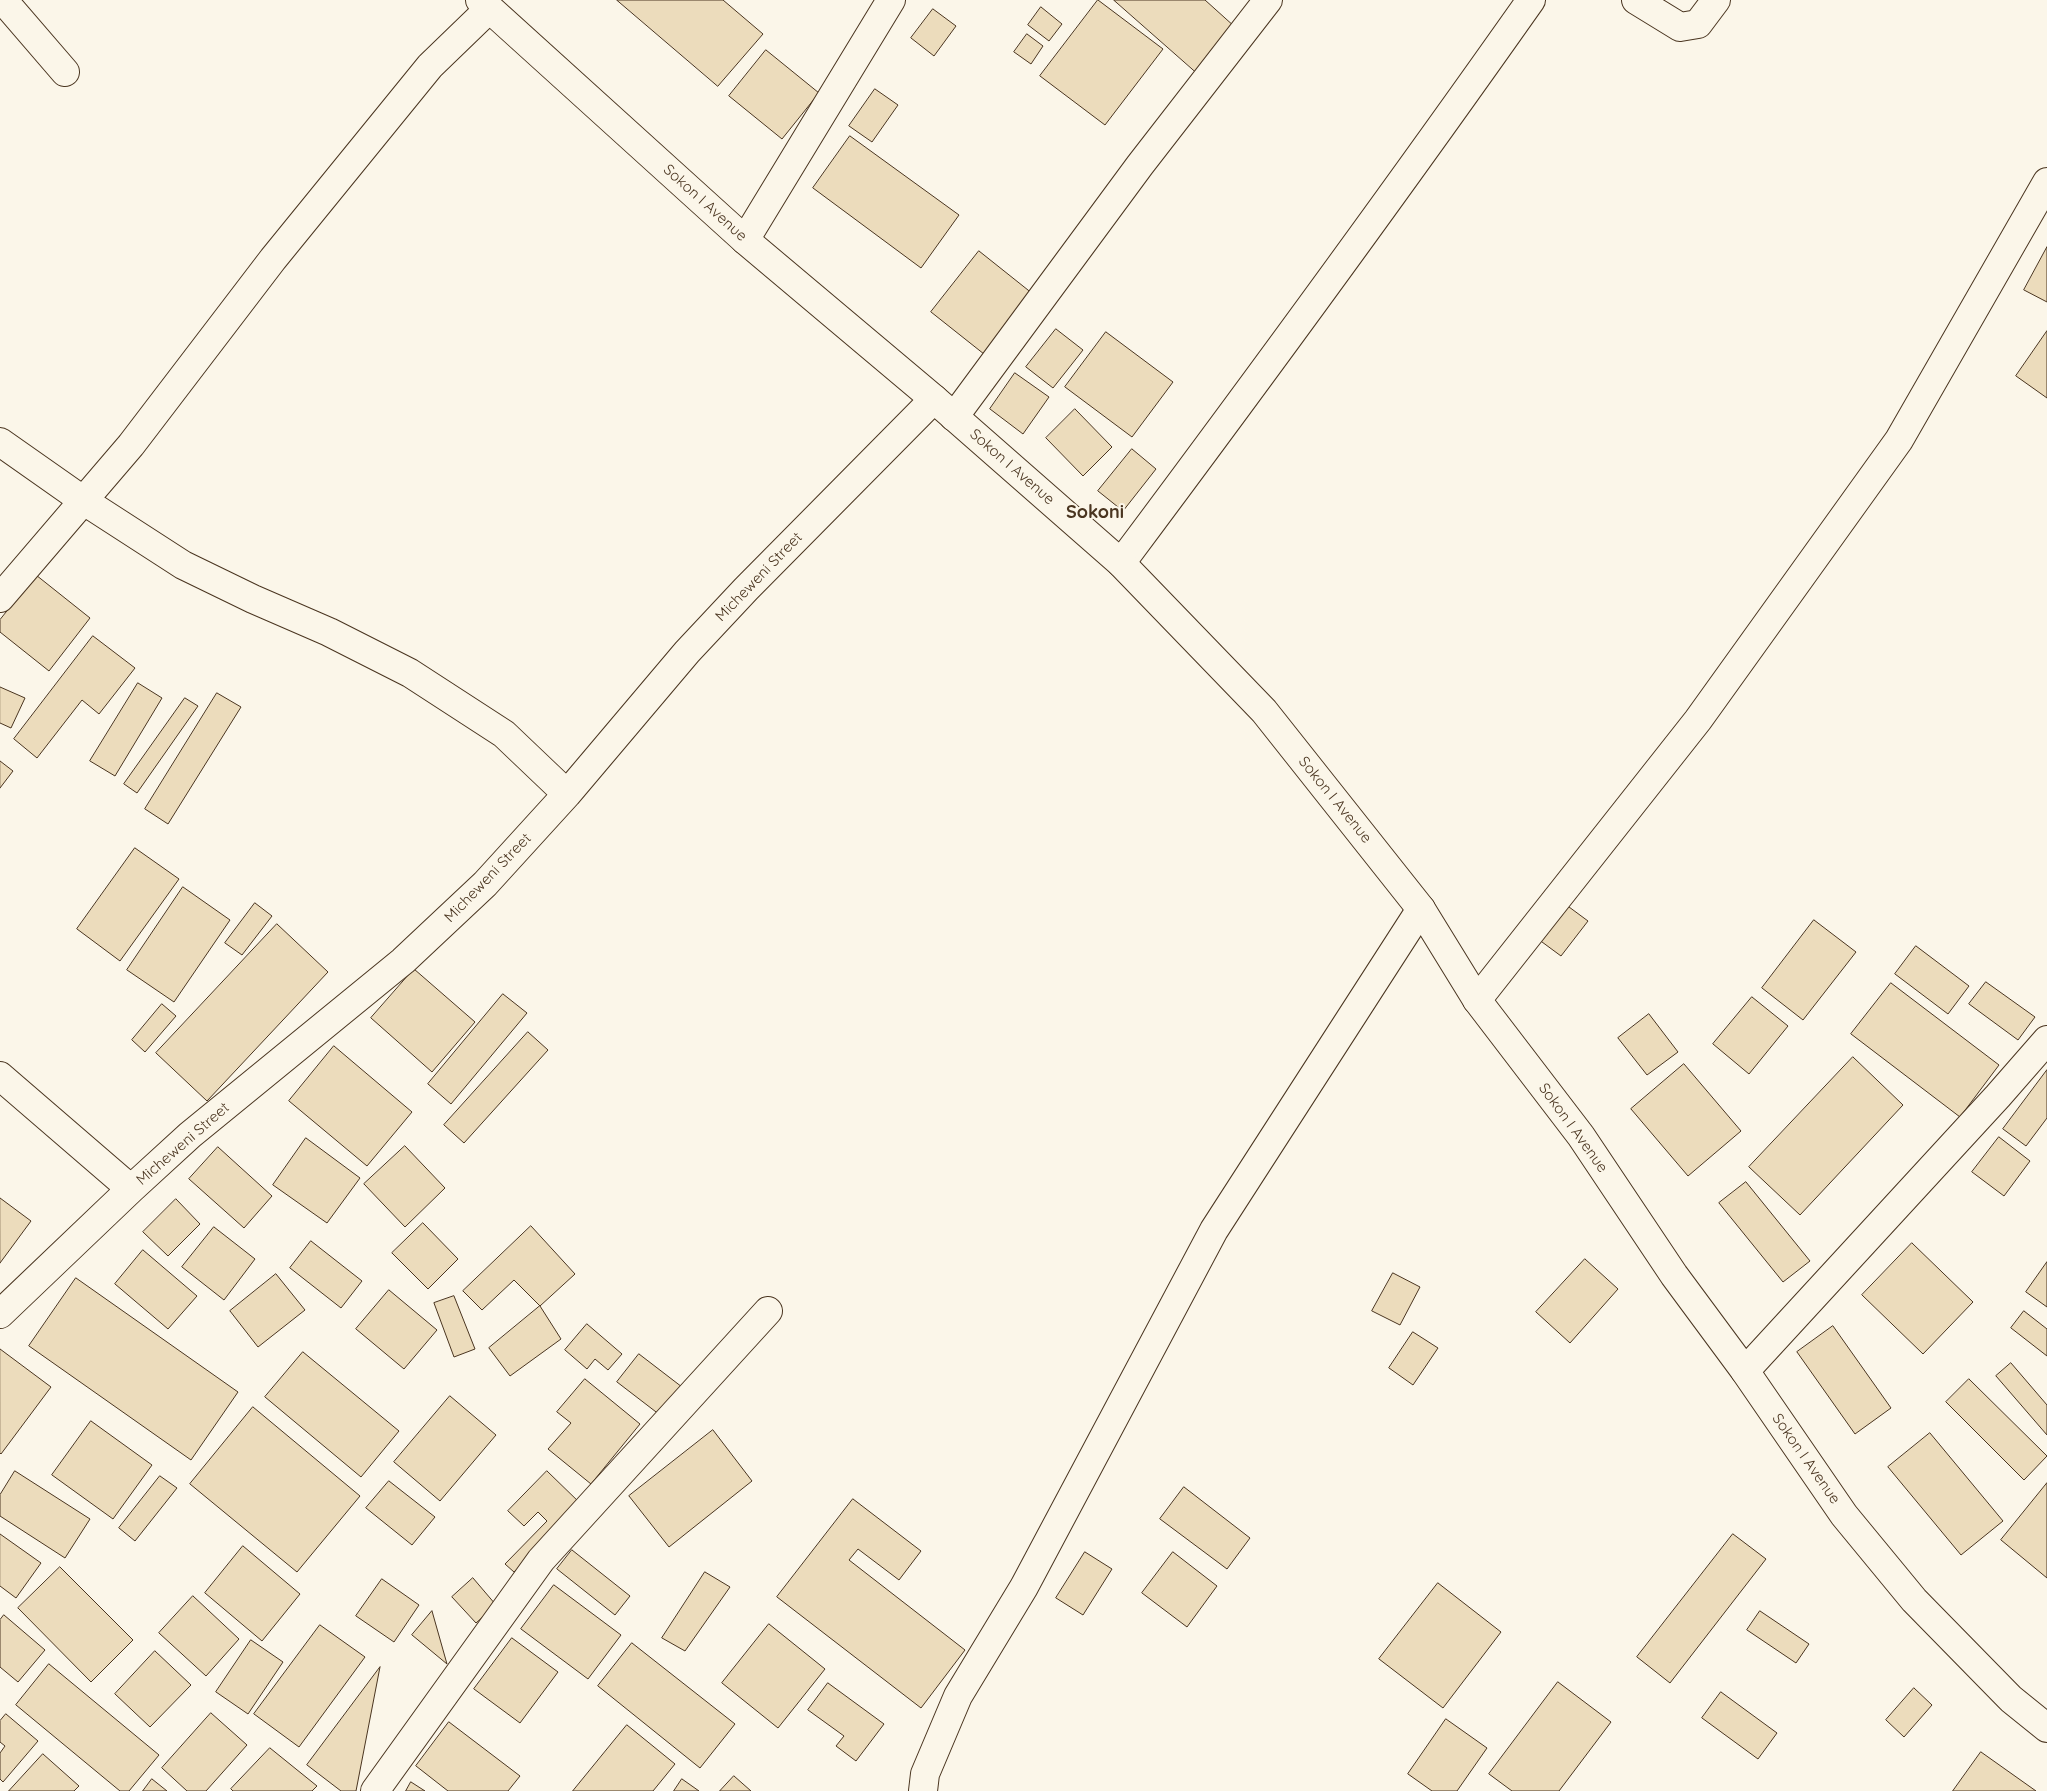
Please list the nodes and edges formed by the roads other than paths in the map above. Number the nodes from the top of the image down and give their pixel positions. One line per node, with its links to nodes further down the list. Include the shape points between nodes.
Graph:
1 (3, 0): 8 (street)
2 (890, 0): 10 (street)
3 (1268, 0): 12 (street, via 1140,165)
4 (1531, 0): 15 (street, via 1319,297)
5 (1636, 0): 6 (street, via 1680,27 1698,24)
6 (1716, 0)
7 (484, 4): 10 (street, Sokon I Avenue); 14 (street, via 273,259 131,445)
8 (65, 72)
9 (2047, 182): 19 (street, via 1899,440 1698,720)
10 (745, 240): 11 (street, Sokon I Avenue)
11 (934, 398): 12 (street, Sokon I Avenue); 17 (street, Micheweni Street, via 746,589)
12 (954, 417): 15 (street, Sokon I Avenue)
13 (0, 442): 14 (street)
14 (84, 501): 16 (street); 17 (street, via 183,565 410,672 504,734)
15 (1121, 563): 18 (street, Sokon I Avenue, via 1264,711)
16 (0, 598)
17 (568, 794): 22 (street, Micheweni Street, via 485,884 403,961 190,1135)
18 (1421, 910): 19 (street, Sokon I Avenue); 28 (street, via 1214,1230 1024,1587 958,1696 925,1774)
19 (1477, 1000): 25 (street, Sokon I Avenue, via 1581,1136)
20 (2047, 1040): 25 (street)
21 (0, 1076): 22 (street)
22 (131, 1189): 24 (street, Micheweni Street)
23 (768, 1311): 27 (street, via 542,1560)
24 (0, 1314)
25 (1744, 1371): 26 (street, Sokon I Avenue, via 1844,1514 1914,1600 2011,1699)
26 (2047, 1728)
27 (375, 1791)
28 (923, 1791)

